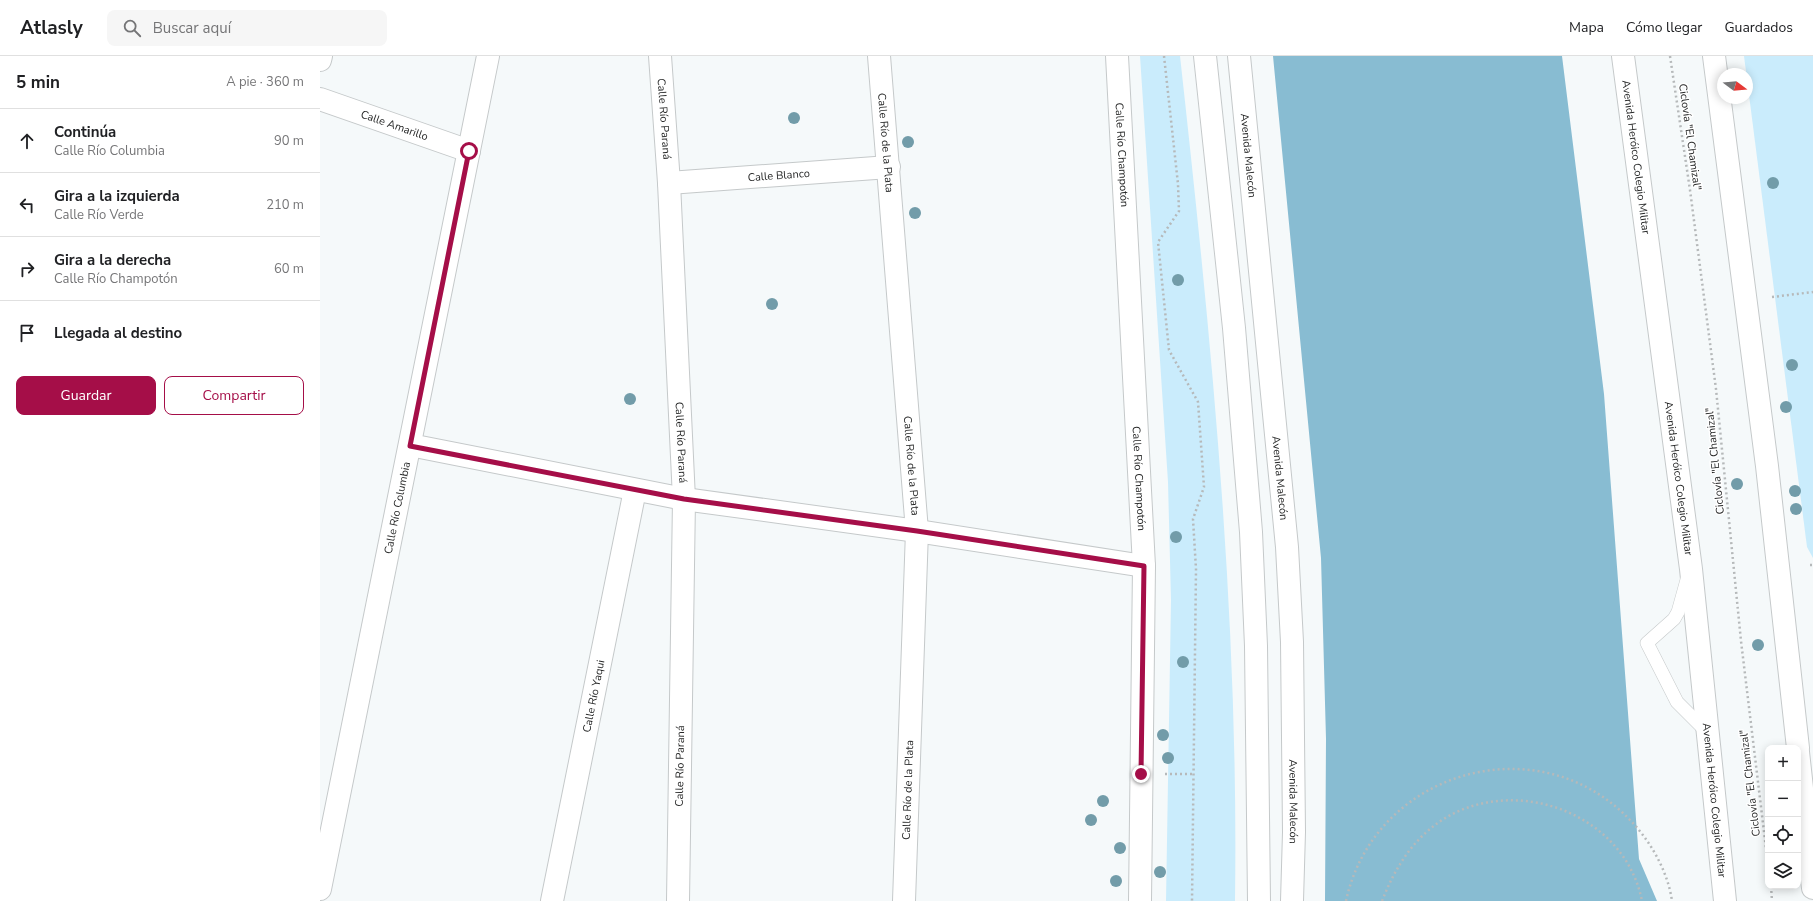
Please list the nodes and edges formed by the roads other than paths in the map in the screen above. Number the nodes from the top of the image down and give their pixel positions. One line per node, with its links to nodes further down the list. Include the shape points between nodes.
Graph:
1 (321, 56): 10 (street)
2 (488, 56): 12 (street, Calle Río Columbia)
3 (660, 56): 14 (street, Calle Río Paraná)
4 (879, 56): 13 (street, Calle Río de la Plata)
5 (1117, 56): 19 (street, Calle Río Champotón)
6 (1205, 56): 31 (street, via 1234,328 1251,532 1256,654)
7 (1239, 56): 32 (street, Avenida Malecón, via 1289,579 1293,650)
8 (1623, 56): 20 (street, Avenida Heróico Colegio Militar)
9 (1714, 56): 22 (street, via 1767,466)
10 (320, 60)
11 (320, 99): 12 (street, Calle Amarillo)
12 (469, 151): 15 (street, Calle Río Columbia)
13 (889, 167): 14 (street, Calle Blanco); 18 (street, Calle Río de la Plata)
14 (669, 184): 17 (street, Calle Río Paraná)
15 (410, 446): 16 (street); 26 (street, Calle Río Columbia)
16 (635, 490): 17 (street); 27 (street, Calle Río Yaqui)
17 (684, 499): 18 (street); 28 (street, Calle Río Paraná)
18 (917, 531): 19 (street); 29 (street, Calle Río de la Plata)
19 (1144, 566): 30 (street, Calle Río Champotón)
20 (1691, 569): 21 (street, Avenida Heróico Colegio Militar); 21 (lane, via 1674,619 1647,642 1677,702)
21 (1708, 733): 33 (street, Avenida Heróico Colegio Militar)
22 (1798, 745)
23 (1801, 776): 24 (street)
24 (1811, 854): 25 (street)
25 (1813, 888)
26 (320, 889)
27 (552, 901)
28 (678, 901)
29 (904, 901)
30 (1140, 901)
31 (1259, 901)
32 (1292, 901)
33 (1725, 901)

